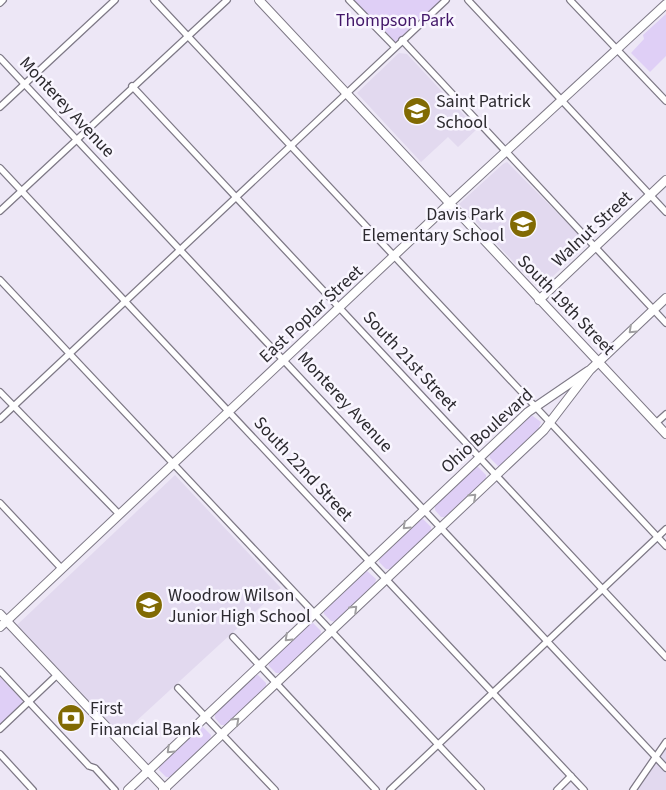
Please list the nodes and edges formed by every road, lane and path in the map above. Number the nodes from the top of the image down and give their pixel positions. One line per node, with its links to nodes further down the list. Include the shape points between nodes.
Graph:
1 (3, 0): 10 (street)
2 (115, 0): 17 (street)
3 (154, 0): 12 (street)
4 (226, 0): 12 (street)
5 (259, 0): 19 (street, South 19th Street)
6 (348, 0): 14 (street)
7 (446, 0): 13 (street)
8 (468, 0): 20 (street)
9 (570, 0): 15 (street)
10 (0, 3)
11 (666, 4): 15 (street, East Poplar Street)
12 (187, 36): 18 (street); 24 (street)
13 (402, 40): 14 (street); 25 (street)
14 (394, 47): 19 (street)
15 (617, 49): 20 (street, East Poplar Street); 21 (street)
16 (0, 58): 17 (street, Monterey Avenue)
17 (25, 84): 22 (street); 23 (street, Monterey Avenue)
18 (132, 86): 23 (street); 30 (street, South 21st Street)
19 (346, 93): 24 (street); 31 (street, South 19th Street)
20 (562, 100): 25 (street, East Poplar Street); 29 (street)
21 (666, 101)
22 (0, 108)
23 (76, 138): 28 (street); 35 (street, Monterey Avenue)
24 (290, 146): 30 (street); 36 (street)
25 (506, 152): 31 (street, East Poplar Street); 34 (street)
26 (0, 168): 28 (street, South 22nd Street)
27 (666, 180): 29 (street, Walnut Street)
28 (21, 191): 32 (street); 40 (street, South 22nd Street)
29 (650, 196): 33 (street); 34 (street, Walnut Street)
30 (235, 197): 35 (street); 41 (street, South 21st Street)
31 (450, 203): 36 (street, East Poplar Street); 39 (street, South 19th Street)
32 (0, 211)
33 (666, 212)
34 (595, 247): 39 (street, Walnut Street); 42 (street)
35 (180, 249): 40 (street); 45 (street, Monterey Avenue)
36 (395, 256): 41 (street, East Poplar Street); 49 (street)
37 (0, 280): 44 (street)
38 (666, 298): 42 (street)
39 (539, 300): 46 (street, South 19th Street)
40 (124, 302): 44 (street); 51 (street, South 22nd Street)
41 (339, 308): 45 (street, East Poplar Street); 57 (street, South 21st Street)
42 (653, 310): 43 (street); 46 (street, one-way to 46)
43 (666, 324)
44 (69, 354): 50 (street); 58 (street)
45 (284, 359): 51 (street, East Poplar Street); 61 (street, Monterey Avenue)
46 (598, 362): 47 (street); 55 (street, South 19th Street)
47 (590, 370): 49 (street, Ohio Boulevard); 54 (street, Ohio Boulevard)
48 (0, 392): 50 (street)
49 (536, 405): 54 (street); 57 (street, Ohio Boulevard)
50 (14, 406): 53 (street); 62 (street)
51 (228, 412): 58 (street, East Poplar Street); 67 (street, South 22nd Street)
52 (666, 414): 55 (street)
53 (0, 419)
54 (551, 421): 59 (street, Ohio Boulevard); 65 (street)
55 (656, 423): 56 (street, South 19th Street)
56 (666, 434)
57 (480, 457): 59 (street, South 21st Street); 61 (street, Ohio Boulevard)
58 (173, 464): 62 (street, East Poplar Street); 71 (street)
59 (497, 475): 63 (street, Ohio Boulevard, one-way to 59); 70 (street, South 21st Street)
60 (0, 503): 68 (street)
61 (425, 509): 63 (street, Monterey Avenue); 67 (street, Ohio Boulevard, one-way to 67)
62 (119, 514): 68 (street, East Poplar Street)
63 (441, 527): 69 (street, Ohio Boulevard); 77 (street, Monterey Avenue)
64 (666, 529): 65 (street)
65 (658, 537): 66 (street); 70 (street)
66 (666, 546)
67 (369, 561): 69 (street, South 22nd Street); 71 (street, Ohio Boulevard)
68 (62, 569): 73 (street, East Poplar Street)
69 (386, 579): 75 (street, Ohio Boulevard, one-way to 69); 84 (street, South 22nd Street)
70 (603, 589): 77 (street); 78 (street, South 21st Street)
71 (315, 613): 75 (street); 79 (street, Ohio Boulevard, one-way to 79)
72 (0, 614): 73 (street)
73 (6, 620): 74 (street, East Poplar Street); 81 (street)
74 (0, 627)
75 (331, 631): 82 (street, Ohio Boulevard); 90 (street)
76 (233, 637): 79 (street)
77 (547, 641): 84 (street); 92 (street, Monterey Avenue)
78 (666, 657)
79 (260, 665): 82 (street); 86 (street, Ohio Boulevard)
80 (0, 671): 85 (street)
81 (58, 675): 85 (street); 94 (street)
82 (277, 682): 88 (street, Ohio Boulevard, one-way to 82); 101 (street)
83 (178, 688): 86 (street)
84 (492, 693): 90 (street); 95 (street, South 22nd Street)
85 (30, 701): 87 (street); 98 (street)
86 (205, 717): 88 (street); 94 (street, Ohio Boulevard, one-way to 94)
87 (0, 729)
88 (222, 735): 96 (street, Ohio Boulevard); 100 (street)
89 (666, 742): 92 (street)
90 (438, 745): 102 (street); 103 (street)
91 (0, 754): 97 (street)
92 (656, 757): 93 (street, Monterey Avenue); 106 (street)
93 (666, 768)
94 (148, 771): 96 (street); 99 (street, Ohio Boulevard)
95 (571, 776): 104 (street); 105 (street, South 22nd Street)
96 (165, 789)
97 (34, 790)
98 (115, 790)
99 (128, 790)
100 (275, 790)
101 (376, 790)
102 (390, 790)
103 (481, 790)
104 (557, 790)
105 (584, 790)
106 (632, 790)

